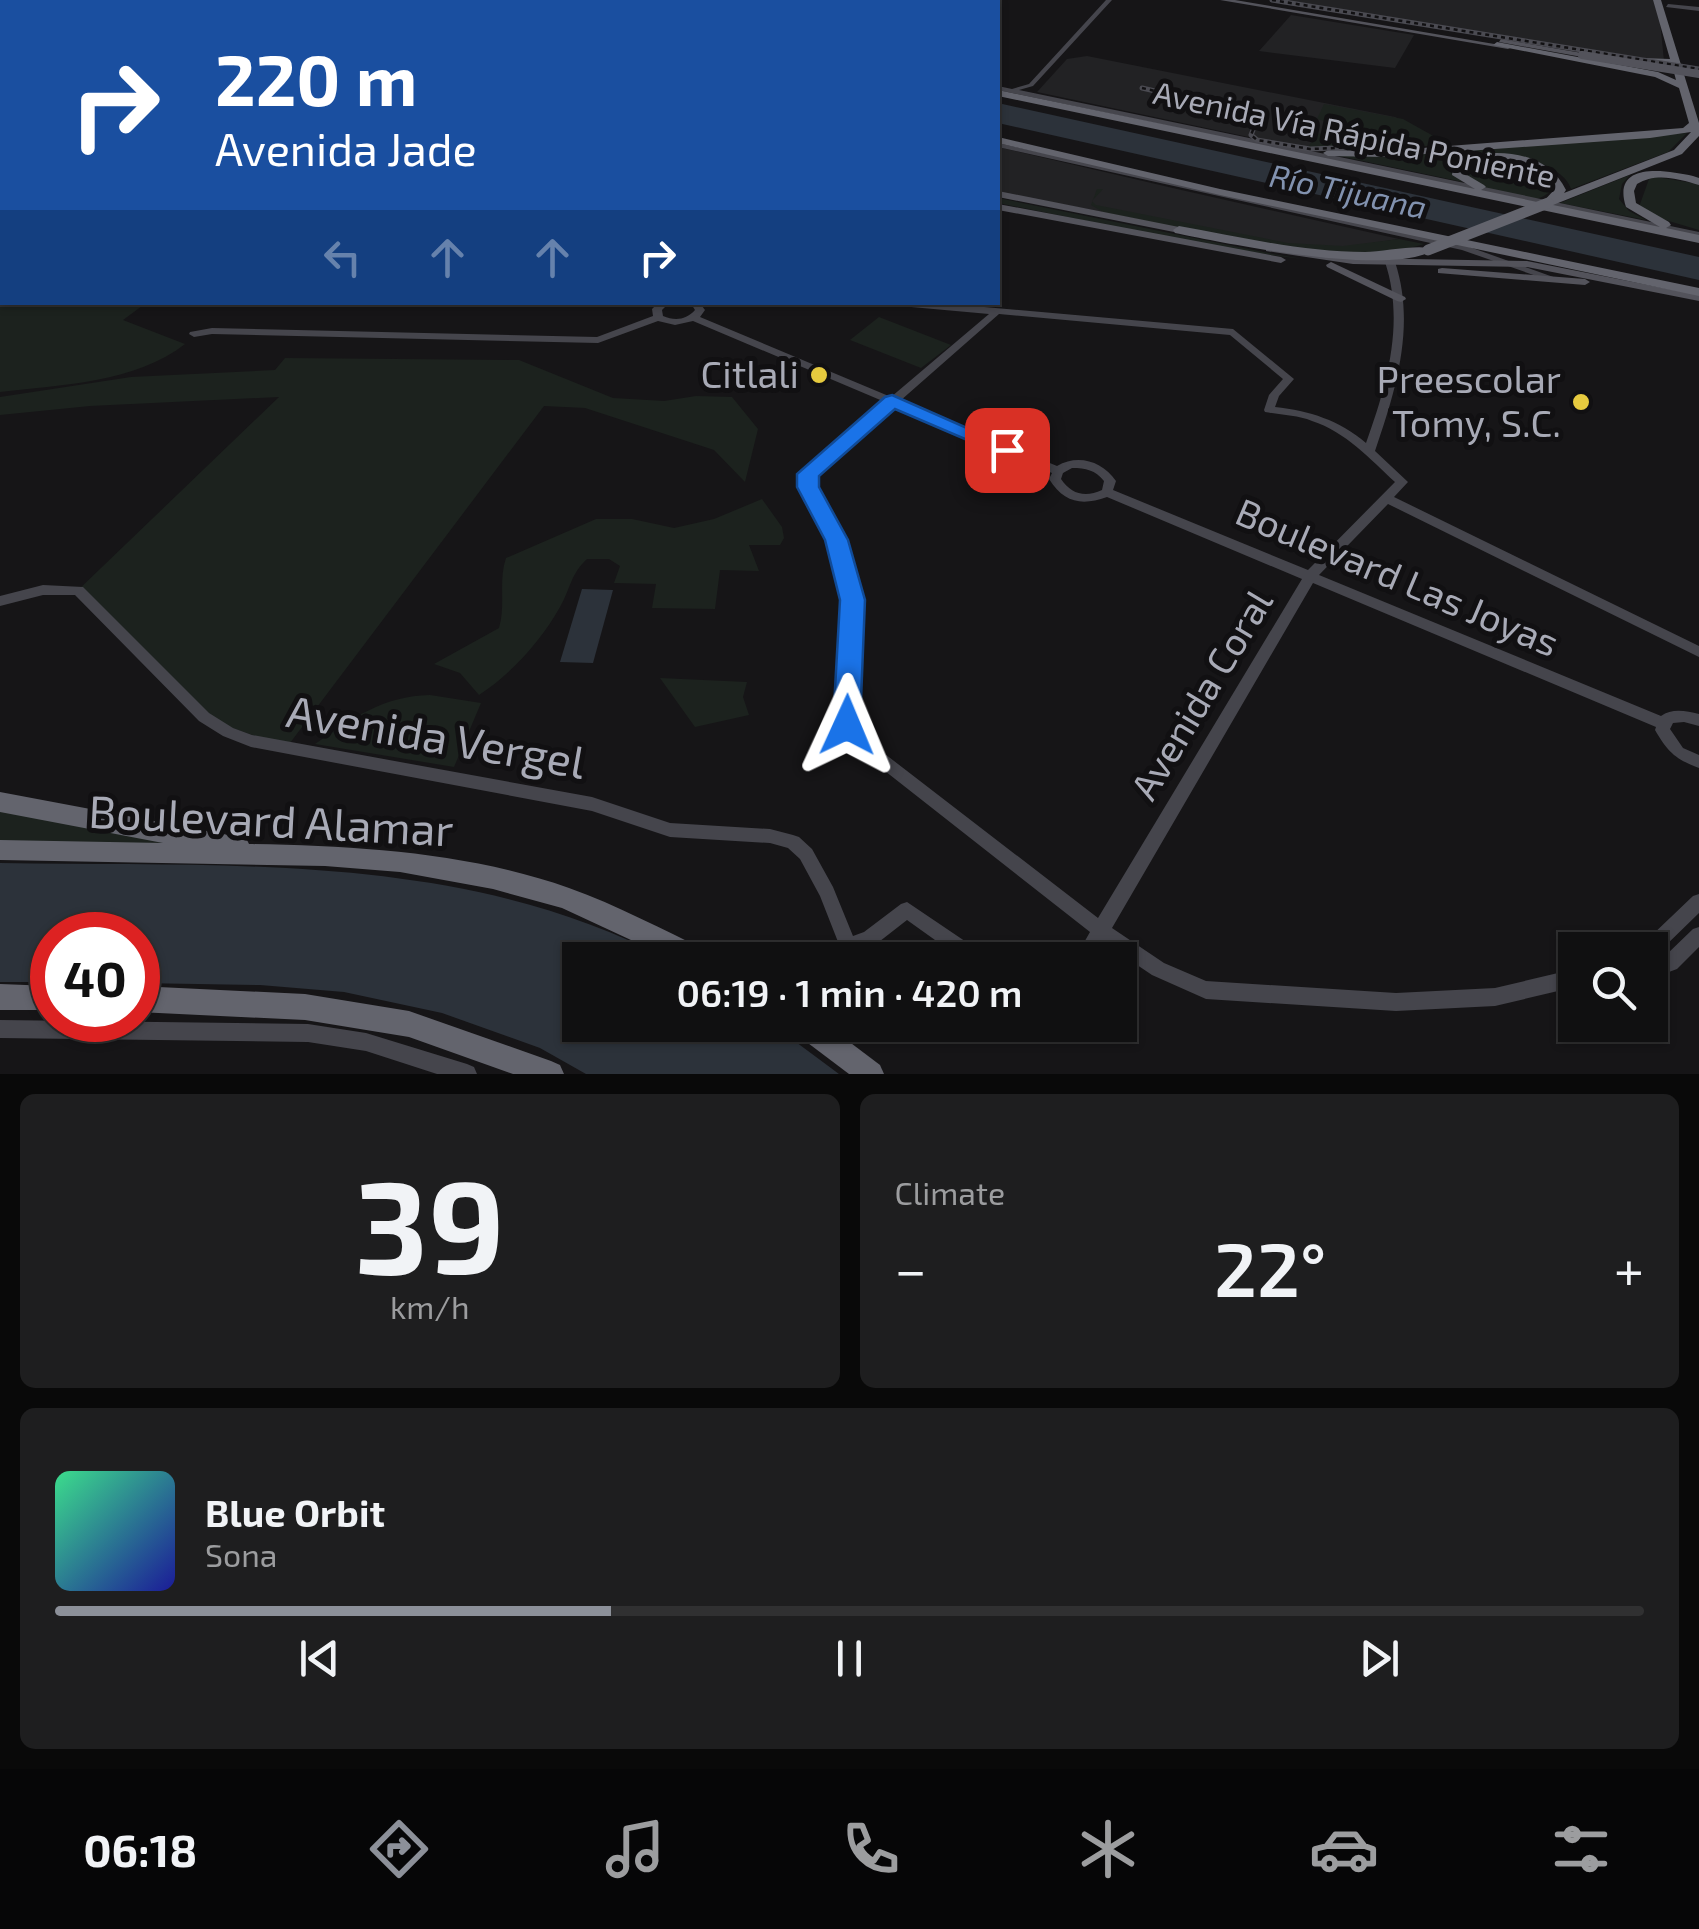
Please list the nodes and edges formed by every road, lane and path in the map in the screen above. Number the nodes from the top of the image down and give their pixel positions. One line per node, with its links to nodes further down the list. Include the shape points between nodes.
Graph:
1 (1109, 0): 15 (street)
2 (1223, 0): 6 (main road)
3 (1253, 0): 8 (main road)
4 (1657, 0): 14 (highway)
5 (1667, 3): 7 (street); 14 (highway)
6 (1266, 6): 8 (main road); 9 (main road)
7 (1699, 9)
8 (1344, 15): 11 (main road)
9 (1480, 42): 10 (main road); 13 (main road)
10 (1497, 45): 12 (main road); 16 (highway)
11 (1524, 45): 12 (main road); 13 (highway)
12 (1583, 57): 14 (main road, bridge)
13 (1652, 66): 14 (highway)
14 (1690, 71): 16 (highway)
15 (1031, 85): 17 (street); 18 (street)
16 (1691, 88): 20 (highway)
17 (1001, 90): 18 (street, Avenida Vía Rápida Poniente); 21 (highway, Avenida Vía Rápida Poniente)
18 (1040, 97): 19 (street, Avenida Vía Rápida Poniente)
19 (1123, 116): 21 (highway); 24 (street, Avenida Vía Rápida Poniente)
20 (1697, 128): 24 (highway, via 1384,154); 30 (highway, via 1678,152)
21 (1204, 137): 33 (highway, Avenida Vía Rápida Poniente)
22 (1000, 142): 27 (highway)
23 (1000, 143): 25 (street)
24 (1293, 150): 29 (street, Avenida Vía Rápida Poniente)
25 (1086, 166): 27 (highway); 34 (street)
26 (1699, 182): 33 (highway, via 1641,174 1627,200 1644,216)
27 (1220, 192): 42 (highway)
28 (1000, 194): 32 (main road)
29 (1506, 195): 30 (highway, via 1465,180 1455,166 1482,156 1536,165 1560,186); 33 (street, Avenida Vía Rápida Poniente)
30 (1548, 202): 32 (highway, bridge, via 1428,250 1382,256)
31 (1000, 207): 37 (main road)
32 (1179, 230): 38 (main road, via 1301,256)
33 (1699, 236)
34 (1450, 245): 35 (main road, via 1460,254); 36 (street)
35 (1450, 262): 36 (main road); 38 (main road)
36 (1508, 263): 39 (street); 42 (main road)
37 (1332, 265): 38 (main road); 41 (main road)
38 (1391, 265): 39 (main road); 41 (street)
39 (1551, 278): 40 (main road)
40 (1654, 292): 42 (highway)
41 (1401, 299): 50 (street)
42 (1699, 299)
43 (696, 305): 47 (street)
44 (915, 305): 46 (street)
45 (661, 309): 47 (street, via 675,322); 48 (street, via 598,340)
46 (994, 314): 49 (street); 50 (street, via 1234,332 1288,379 1269,410 1327,419)
47 (694, 318): 49 (street)
48 (194, 334)
49 (892, 401): 51 (street); 64 (street, via 808,474 852,600 846,720 853,738)
50 (1369, 452): 53 (street, Avenida Coral, via 1402,482)
51 (1058, 470): 52 (street, via 1057,485 1067,494 1092,498); 52 (street, via 1093,466 1108,477)
52 (1107, 492): 54 (street, Boulevard Las Joyas)
53 (1386, 498): 54 (street, Avenida Coral); 56 (street)
54 (1310, 575): 58 (street, Boulevard Las Joyas); 64 (street, Avenida Coral)
55 (0, 601): 68 (street, Avenida Vergel, via 78,590 204,716 251,741 592,804 670,830 792,842 828,894)
56 (1699, 652)
57 (1699, 720): 58 (street, via 1677,716)
58 (1662, 723): 59 (street, via 1669,744)
59 (1699, 762)
60 (0, 802): 62 (highway)
61 (0, 850): 62 (highway, Boulevard Alamar)
62 (269, 855): 67 (highway, Boulevard Alamar, via 400,862 493,878 566,898)
63 (1699, 902): 65 (street)
64 (1100, 930): 71 (street, Avenida Coral); 73 (street, via 1158,970 1206,990 1396,1002 1495,996)
65 (1668, 932)
66 (1699, 935): 72 (street)
67 (662, 942)
68 (846, 942)
69 (861, 942): 70 (street, Avenida Vergel, via 907,910)
70 (952, 942)
71 (1093, 942)
72 (1668, 964)
73 (1558, 982)
74 (0, 997): 75 (highway)
75 (30, 998)
76 (160, 1000): 79 (highway, via 305,1007 409,1024)
77 (0, 1029): 80 (street, via 308,1033 366,1042)
78 (828, 1042): 82 (highway)
79 (524, 1066): 81 (highway)
80 (468, 1074)
81 (551, 1074)
82 (871, 1074)

